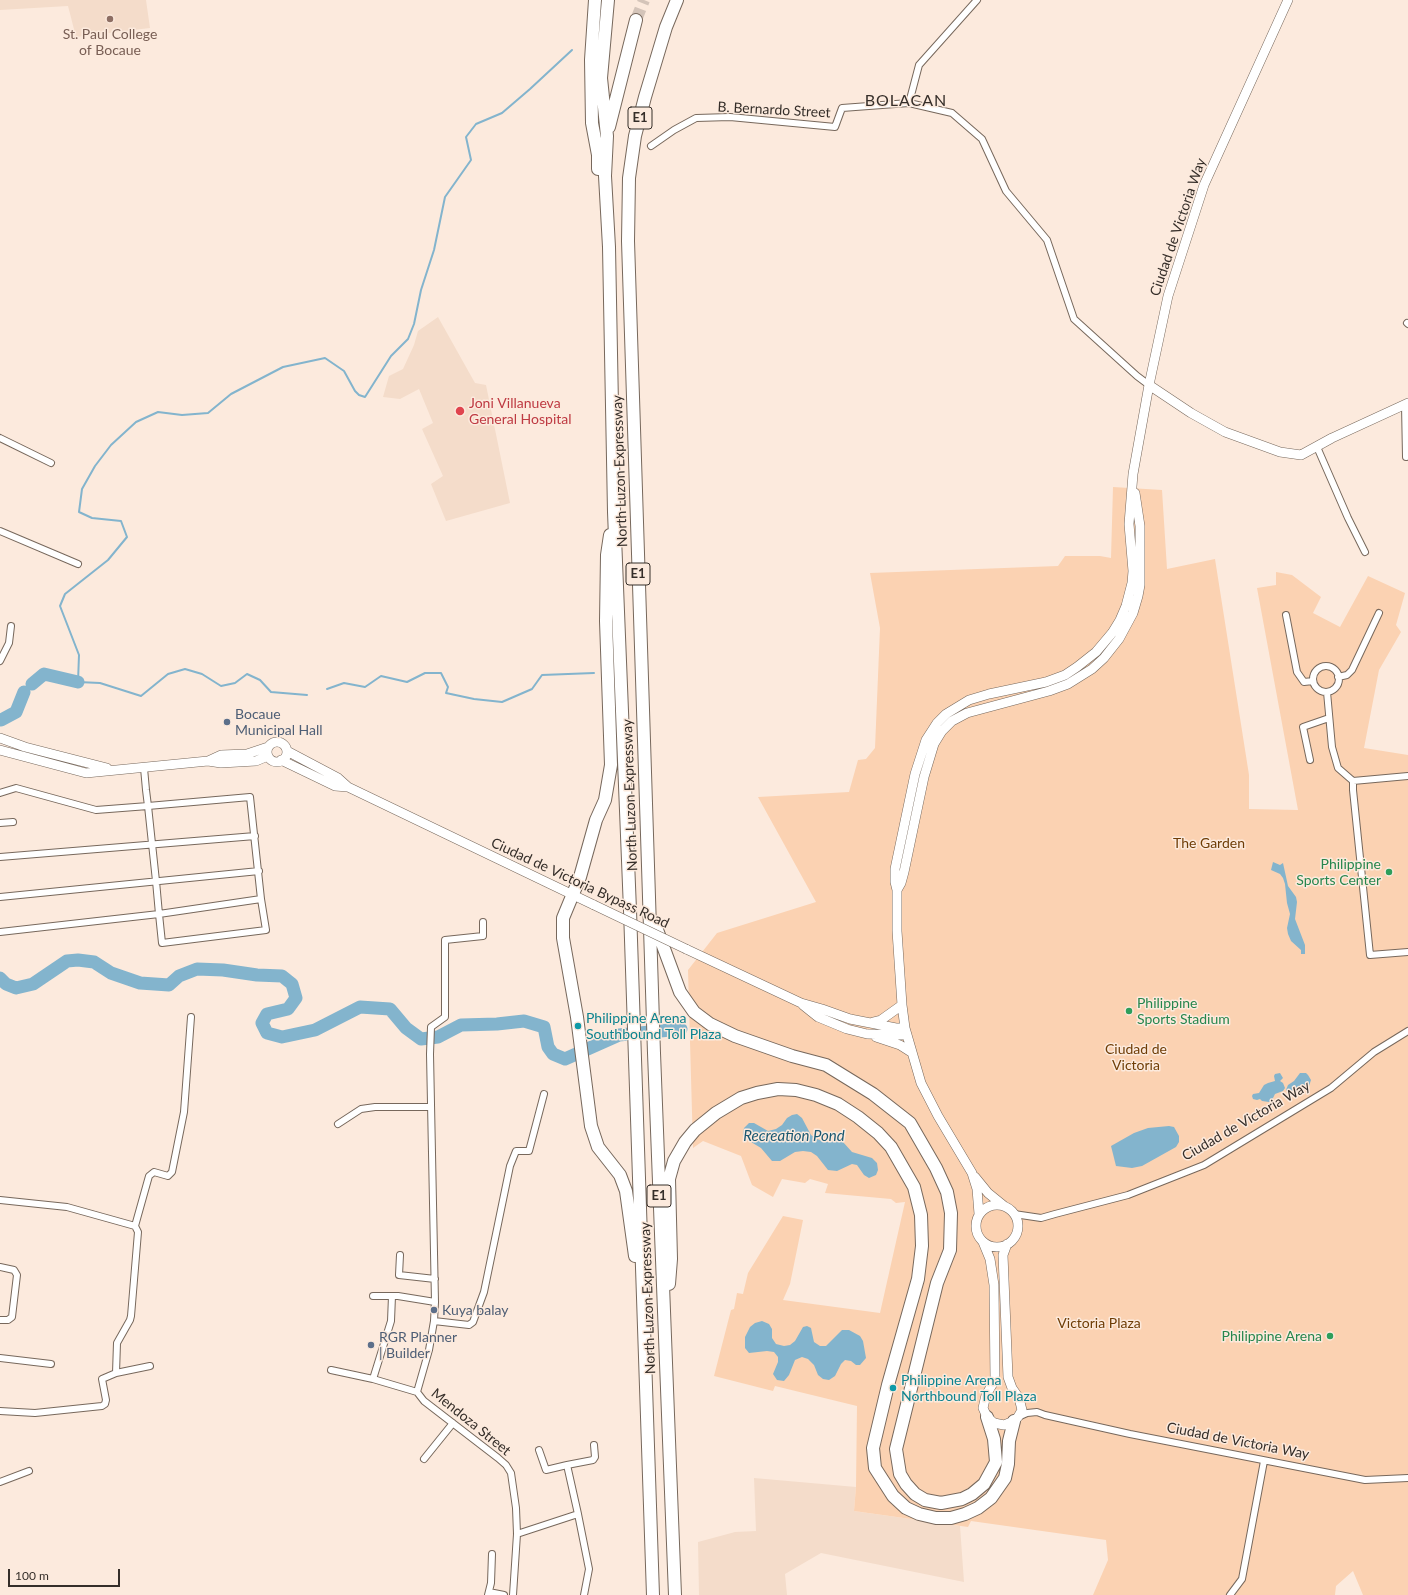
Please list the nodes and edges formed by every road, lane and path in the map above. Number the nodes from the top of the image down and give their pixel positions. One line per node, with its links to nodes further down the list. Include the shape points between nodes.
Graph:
1 (595, 0): 10 (highway, via 591,60 592,123 598,155 599,201)
2 (608, 0): 8 (highway, North Luzon Expressway / E1, via 601,78)
3 (677, 0): 56 (highway, North Luzon Expressway / E1, via 645,97 635,136 629,178 628,241)
4 (977, 0): 7 (street, via 919,65)
5 (1288, 0): 11 (main road, Ciudad de Victoria Way, via 1204,184 1168,296)
6 (636, 20): 8 (highway, North Luzon Expressway / E1)
7 (908, 103): 9 (street, B. Bernardo Street, via 842,108 835,127 730,117 696,118); 11 (street, via 952,112 982,139 1006,191 1047,240 1074,319)
8 (607, 136): 10 (highway, North Luzon Expressway / E1, via 605,176)
9 (651, 146)
10 (609, 247): 17 (highway, North Luzon Expressway / E1)
11 (1149, 385): 14 (main road, via 1225,432 1280,452 1301,455); 24 (main road, Ciudad de Victoria Way, via 1133,474 1140,526 1140,585 1133,613)
12 (1406, 404): 14 (main road); 15 (street)
13 (0, 438): 16 (street)
14 (1317, 447): 19 (street)
15 (1406, 457)
16 (51, 463)
17 (614, 512): 53 (highway, via 607,555 606,621 611,765 604,800); 88 (highway, North Luzon Expressway / E1)
18 (0, 531): 20 (street)
19 (1365, 552)
20 (78, 564)
21 (1379, 613): 26 (street, via 1352,670 1347,675)
22 (1286, 615): 27 (street, via 1297,672 1304,682)
23 (11, 626): 25 (street, via 9,642)
24 (1116, 636): 29 (main road, Ciudad de Victoria Way, via 1065,675); 30 (main road, Ciudad de Victoria Way, via 1104,658 1068,684)
25 (0, 660)
26 (1338, 677): 27 (street, via 1333,669 1324,667 1314,673); 28 (street, via 1335,688)
27 (1313, 681): 28 (street, via 1319,690)
28 (1327, 692): 31 (street)
29 (962, 703): 30 (main road); 40 (main road, Ciudad de Victoria Way, via 937,723 926,740)
30 (966, 713): 40 (main road, Ciudad de Victoria Way, via 942,731)
31 (1329, 718): 37 (street, via 1303,727); 42 (street, via 1332,747 1338,768)
32 (3, 739): 33 (main road); 39 (main road)
33 (1, 750): 39 (main road, via 86,773)
34 (286, 751): 35 (main road, via 280,742 273,742); 36 (main road); 43 (main road, Ciudad de Victoria Bypass Road, via 338,778)
35 (268, 752): 36 (main road, via 275,761); 38 (main road, via 221,755 208,761)
36 (281, 760): 43 (main road, Ciudad de Victoria Bypass Road, via 335,786)
37 (1310, 760)
38 (144, 768): 39 (main road); 45 (street)
39 (110, 769)
40 (919, 775): 62 (main road, Ciudad de Victoria Way, via 904,872 897,890)
41 (1408, 776): 42 (street)
42 (1354, 781): 60 (street, via 1370,955)
43 (348, 787): 53 (main road, Ciudad de Victoria Bypass Road)
44 (0, 793): 45 (street, via 16,788 96,810)
45 (148, 806): 48 (street, via 250,797); 49 (street)
46 (13, 822): 47 (street)
47 (0, 823)
48 (255, 836): 49 (street); 51 (street)
49 (152, 844): 50 (street); 52 (street)
50 (0, 857)
51 (259, 871): 52 (street); 55 (street)
52 (156, 881): 54 (street); 57 (street)
53 (572, 895): 61 (main road, Ciudad de Victoria Bypass Road, bridge); 88 (highway, via 564,918 563,938 591,1126 598,1147 620,1175 626,1192)
54 (0, 897)
55 (261, 899): 57 (street); 57 (street, via 266,930 162,943)
56 (649, 907): 89 (highway, North Luzon Expressway / E1); 98 (highway, via 680,992 694,1012 710,1024 736,1036 826,1065 873,1094 910,1123 947,1192 951,1213 950,1250 937,1283 896,1449 900,1474 915,1494 925,1500 940,1503 962,1499 984,1484 996,1462 994,1439)
57 (159, 914): 59 (street)
58 (483, 922): 70 (street, Mendoza Street, via 484,936 445,940 445,1017 431,1027)
59 (0, 932)
60 (1408, 952)
61 (801, 1003): 64 (main road, Ciudad de Victoria Bypass Road, via 850,1020); 67 (main road, Ciudad de Victoria Bypass Road, via 818,1017)
62 (902, 1006): 64 (main road, via 881,1020); 65 (main road, Ciudad de Victoria Way)
63 (191, 1017): 77 (street, via 184,1112 172,1172 168,1176 156,1172 150,1174)
64 (868, 1023): 65 (main road, Ciudad de Victoria Bypass Road)
65 (906, 1031): 67 (main road, Ciudad de Victoria Bypass Road); 68 (main road, Ciudad de Victoria Way)
66 (1408, 1031): 76 (street, Ciudad de Victoria Way, via 1374,1052 1331,1088 1204,1165 1128,1195 1041,1218)
67 (867, 1034): 68 (main road, via 900,1045)
68 (911, 1052): 72 (main road, Ciudad de Victoria Way, via 921,1083)
69 (544, 1094): 87 (street, via 529,1151 516,1151 510,1166 484,1292 473,1322 469,1325)
70 (431, 1108): 71 (street, via 361,1108); 82 (street, Mendoza Street)
71 (338, 1124)
72 (972, 1173): 74 (main road, via 988,1193); 75 (main road, Ciudad de Victoria Way)
73 (0, 1200): 77 (street, via 67,1207)
74 (1006, 1208): 75 (main road, via 991,1206); 76 (main road)
75 (980, 1214): 78 (main road, via 976,1229)
76 (1014, 1214): 79 (main road, via 1017,1229 1014,1238)
77 (136, 1226): 94 (street, via 138,1232 131,1316 117,1343)
78 (983, 1242): 79 (main road, via 997,1247); 98 (main road, via 990,1259 994,1285 995,1380 984,1403 983,1408)
79 (1007, 1244): 99 (main road, via 1003,1255 1008,1377 1022,1410)
80 (400, 1255): 82 (street, via 399,1275)
81 (0, 1267): 86 (street, via 14,1270 17,1275 12,1317)
82 (435, 1279): 85 (street, Mendoza Street)
83 (373, 1296): 84 (street)
84 (392, 1296): 85 (street); 95 (street, via 391,1321)
85 (435, 1302): 87 (street, Mendoza Street)
86 (0, 1320)
87 (434, 1321): 96 (street, Mendoza Street)
88 (644, 1321): 116 (highway, North Luzon Expressway / E1)
89 (664, 1339): 99 (highway, via 671,1260 669,1179 674,1161 695,1130 741,1098 778,1089 796,1090 838,1104 878,1133 891,1147 908,1175 921,1215 922,1246 918,1279 873,1448 874,1468 884,1484 906,1508 919,1514 951,1518 971,1511 991,1498 1005,1478 1009,1441); 117 (highway, North Luzon Expressway / E1)
90 (0, 1358): 91 (street)
91 (50, 1364)
92 (150, 1366): 94 (street)
93 (331, 1370): 95 (street)
94 (116, 1373): 97 (street, via 102,1379 106,1400 102,1406 35,1413)
95 (373, 1379): 96 (street)
96 (417, 1392): 100 (street, Mendoza Street, via 424,1401)
97 (0, 1411)
98 (987, 1417): 99 (main road, via 994,1423 1004,1425)
99 (1016, 1419): 104 (street, Ciudad de Victoria Way, via 1027,1413 1037,1412)
100 (453, 1423): 103 (street); 110 (street, Mendoza Street, via 506,1464 511,1473)
101 (594, 1445): 105 (street, via 593,1460)
102 (539, 1450): 105 (street, via 546,1470)
103 (424, 1459)
104 (1264, 1461): 107 (street, Ciudad de Victoria Way, via 1365,1480); 118 (street, via 1242,1579)
105 (567, 1465): 109 (street)
106 (29, 1471): 108 (street)
107 (1408, 1478)
108 (0, 1482)
109 (578, 1514): 110 (street); 115 (street, via 589,1569)
110 (517, 1534): 114 (street, Mendoza Street)
111 (492, 1554): 112 (street)
112 (488, 1593): 113 (street)
113 (504, 1595)
114 (513, 1595)
115 (584, 1595)
116 (653, 1595)
117 (675, 1595)
118 (1230, 1595)

